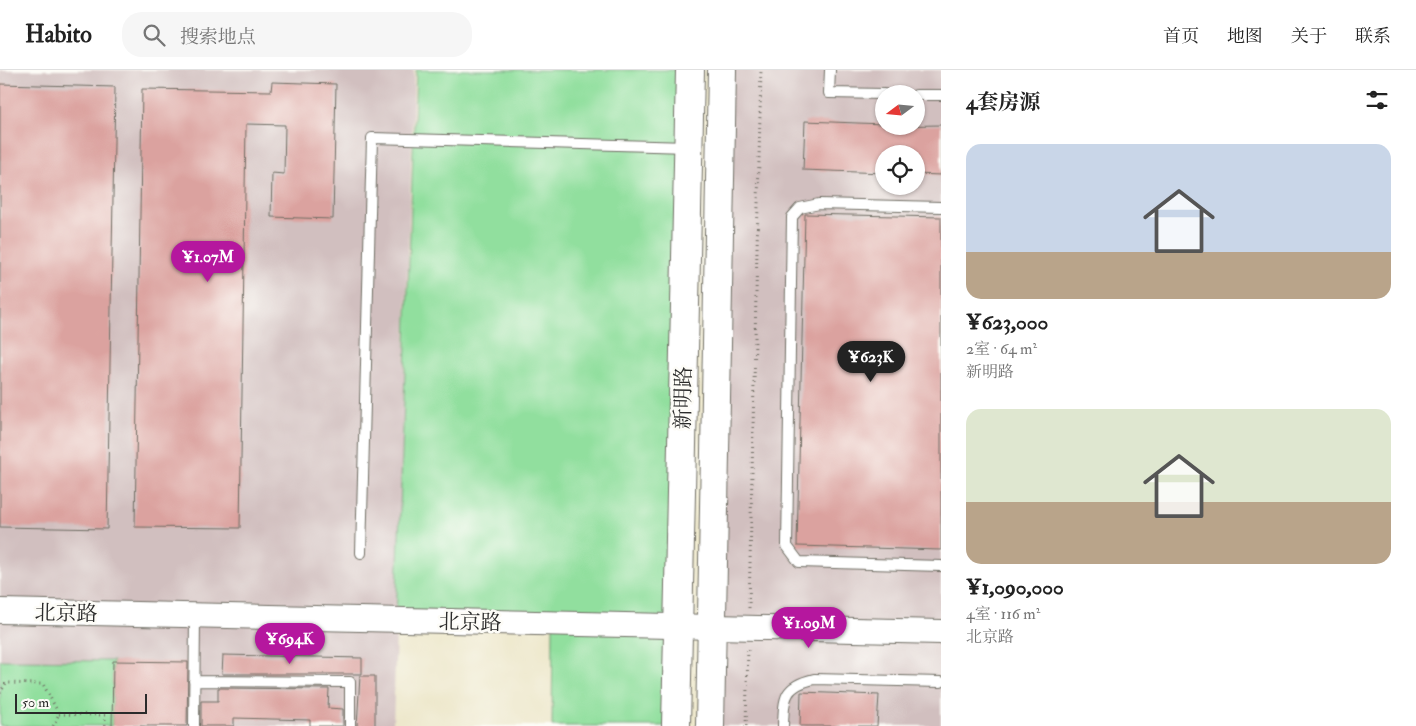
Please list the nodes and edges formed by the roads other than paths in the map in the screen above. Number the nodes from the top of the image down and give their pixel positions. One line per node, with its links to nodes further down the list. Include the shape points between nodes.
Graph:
1 (690, 70): 7 (main road, 新明路)
2 (722, 70): 14 (main road, 新明路)
3 (830, 70): 4 (lane, via 829,93)
4 (875, 94)
5 (925, 95): 6 (lane)
6 (941, 95)
7 (688, 147): 9 (lane, via 372,138); 13 (main road, 新明路)
8 (941, 207): 10 (lane, via 819,204 800,208 792,217 787,546 799,562)
9 (360, 554)
10 (941, 566)
11 (0, 611): 12 (street, 北京路)
12 (195, 616): 13 (street, 北京路); 16 (lane)
13 (678, 626): 14 (street, 北京路); 20 (main road, 新明路)
14 (711, 627): 15 (street, 北京路); 21 (main road, 新明路)
15 (941, 632)
16 (194, 681): 18 (lane); 19 (lane, via 350,682)
17 (941, 682): 22 (lane, via 814,679 796,683 787,694)
18 (194, 726)
19 (350, 726)
20 (676, 726)
21 (710, 726)
22 (783, 726)

